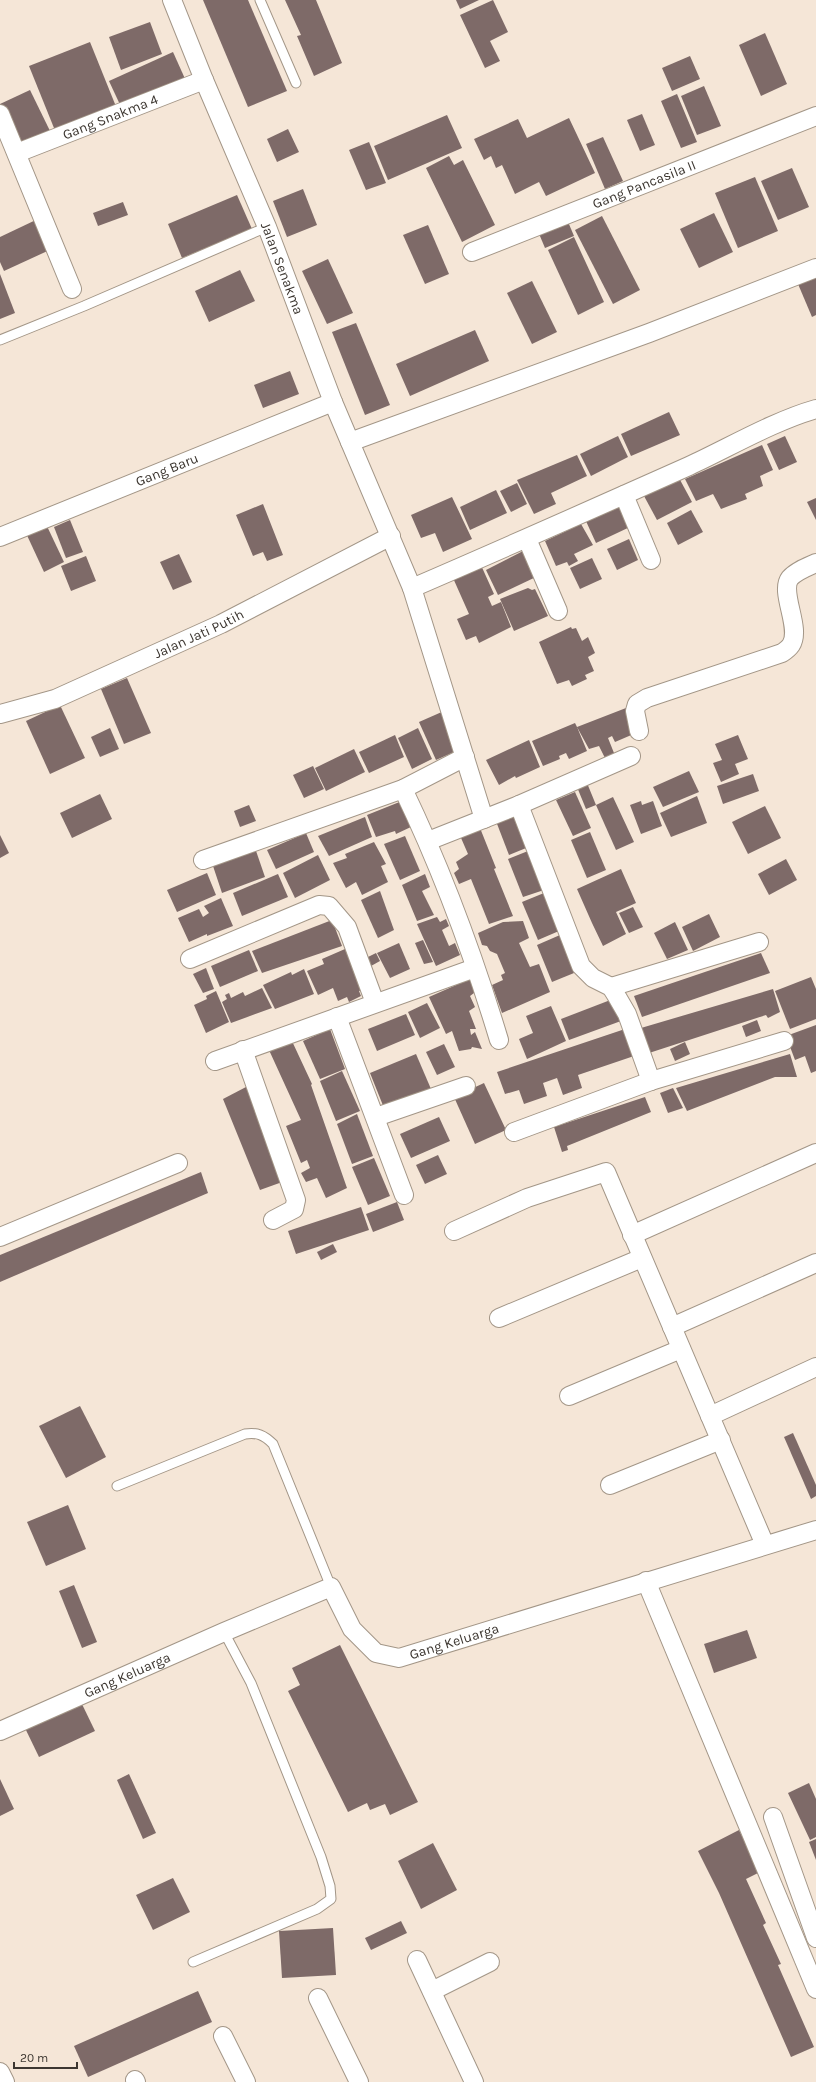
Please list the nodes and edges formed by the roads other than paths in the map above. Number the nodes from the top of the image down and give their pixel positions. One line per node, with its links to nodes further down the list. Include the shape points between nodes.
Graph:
1 (172, 0): 3 (street, Jalan Senakma)
2 (260, 0): 4 (lane)
3 (204, 80): 7 (street, Gang Snakma 4); 8 (street, Jalan Senakma)
4 (296, 83)
5 (0, 114): 7 (street)
6 (816, 116): 9 (street, Gang Pancasila II)
7 (17, 153): 11 (street)
8 (267, 227): 12 (lane); 13 (street, Jalan Senakma)
9 (472, 252)
10 (816, 268): 15 (street, via 649,333)
11 (72, 289)
12 (0, 340)
13 (333, 402): 15 (street, Jalan Senakma); 18 (street, Gang Baru)
14 (816, 409): 16 (street, via 799,414)
15 (350, 442): 17 (street, Jalan Senakma)
16 (624, 495): 19 (street); 20 (street)
17 (391, 536): 22 (street, Jalan Senakma); 24 (street, Jalan Jati Putih, via 221,624 55,699)
18 (0, 537)
19 (527, 539): 22 (street); 23 (street)
20 (651, 560)
21 (816, 563): 25 (street, via 794,574 788,580 794,635 791,645 782,653 647,698 637,704 635,711)
22 (412, 588): 27 (street, Jalan Senakma)
23 (558, 611)
24 (0, 714)
25 (640, 731)
26 (631, 756): 29 (street)
27 (465, 757): 28 (street); 30 (street, Jalan Senakma)
28 (403, 789): 31 (street); 32 (street)
29 (519, 805): 30 (street); 36 (street, via 581,966 593,978)
30 (484, 819): 31 (street)
31 (428, 841): 35 (street, via 462,926)
32 (203, 860)
33 (759, 942): 36 (street)
34 (190, 959): 37 (street, via 319,905 329,906 346,927)
35 (475, 968): 37 (street); 39 (street)
36 (611, 987): 43 (street, via 627,1014)
37 (375, 1003): 38 (street)
38 (337, 1017): 41 (street); 45 (street)
39 (499, 1040)
40 (784, 1041): 43 (street)
41 (242, 1050): 42 (street); 50 (street, via 296,1200 294,1209)
42 (215, 1061)
43 (651, 1081): 46 (street)
44 (466, 1086): 45 (street)
45 (376, 1118): 49 (street)
46 (514, 1132)
47 (816, 1153): 52 (street)
48 (178, 1163): 53 (street)
49 (404, 1195)
50 (273, 1220)
51 (454, 1231): 52 (street, via 527,1198 606,1172)
52 (632, 1235): 54 (street)
53 (0, 1236)
54 (642, 1258): 56 (street); 57 (street)
55 (816, 1264): 57 (street)
56 (499, 1318)
57 (672, 1327): 58 (street)
58 (681, 1349): 60 (street); 61 (street)
59 (816, 1367): 61 (street)
60 (569, 1396)
61 (710, 1416): 62 (street)
62 (721, 1440): 63 (street); 66 (street)
63 (610, 1485)
64 (117, 1486): 68 (lane, via 245,1434 265,1436 273,1444)
65 (816, 1530): 66 (street, Gang Keluarga)
66 (765, 1545): 67 (street, Gang Keluarga)
67 (646, 1581): 68 (street, Gang Keluarga, via 399,1658 376,1652 352,1629); 76 (street)
68 (330, 1587): 69 (street, Gang Keluarga)
69 (224, 1632): 70 (street, Gang Keluarga); 74 (lane, via 263,1712 321,1857 330,1886 331,1899 317,1909)
70 (0, 1731)
71 (773, 1817): 72 (street)
72 (816, 1938)
73 (417, 1960): 77 (street)
74 (193, 1962)
75 (490, 1962): 77 (street)
76 (816, 1988)
77 (432, 1991): 84 (street)
78 (318, 1998): 83 (street)
79 (223, 2036): 82 (street)
80 (0, 2072): 81 (street)
81 (5, 2082)
82 (246, 2082)
83 (359, 2082)
84 (474, 2082)

